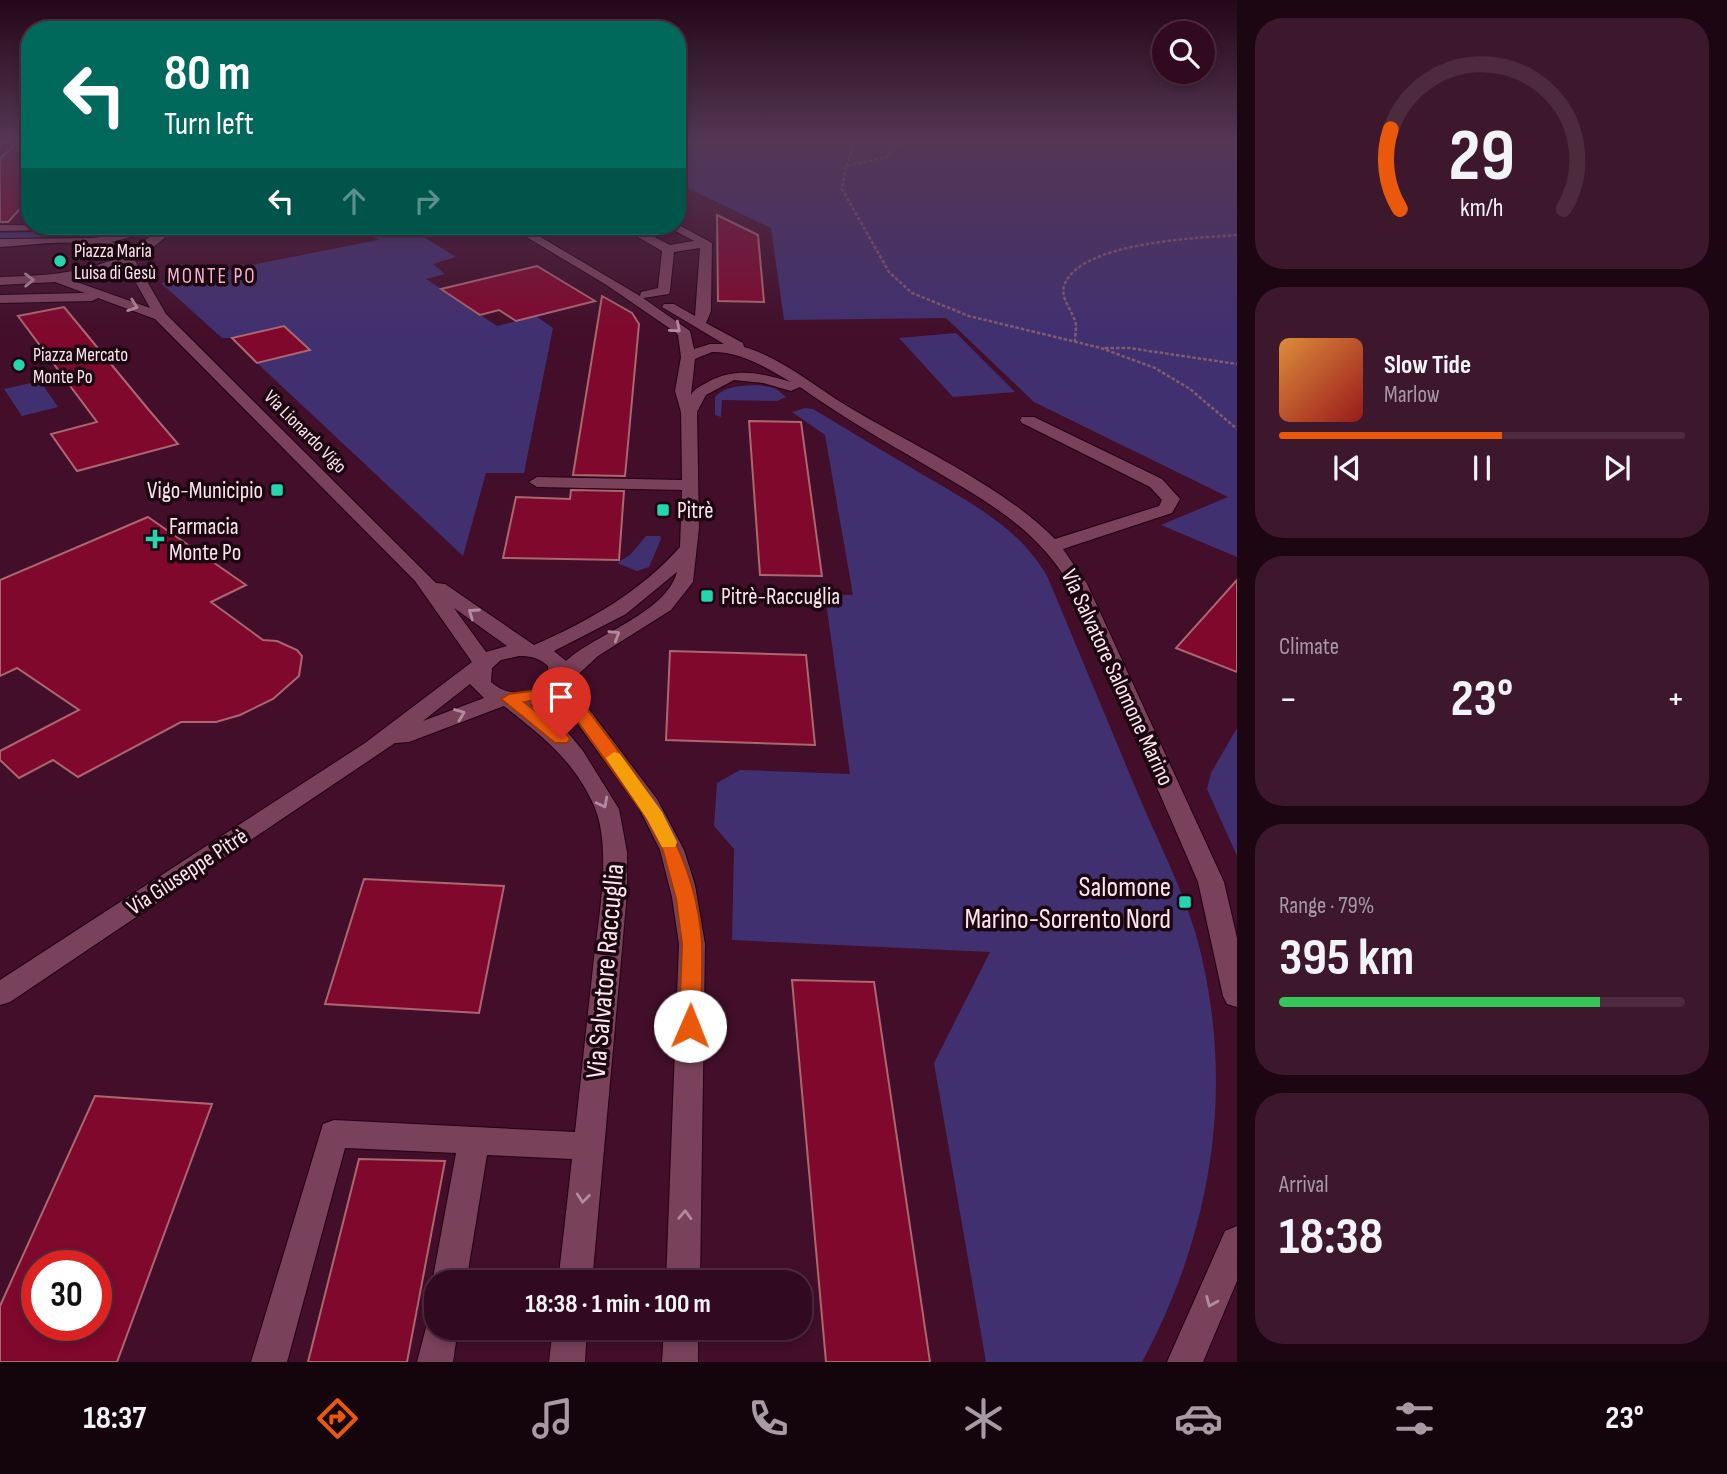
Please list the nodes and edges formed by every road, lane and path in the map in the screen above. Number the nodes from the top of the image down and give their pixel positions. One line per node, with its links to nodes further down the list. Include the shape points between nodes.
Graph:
1 (850, 204): 24 (path, via 889,272 912,293 969,316)
2 (21, 227): 3 (street)
3 (0, 228)
4 (686, 233): 12 (street)
5 (131, 235): 10 (street)
6 (161, 235): 14 (street)
7 (530, 235): 18 (street)
8 (642, 235): 13 (street)
9 (1237, 235): 24 (path, via 1129,248 1082,262 1064,285 1064,297 1076,324)
10 (86, 241): 11 (street); 14 (street, via 110,245)
11 (0, 243)
12 (706, 243): 13 (street); 15 (street)
13 (668, 249): 15 (street)
14 (126, 258): 16 (street); 22 (street)
15 (686, 268): 19 (street, via 664,291); 23 (street, via 705,311)
16 (58, 280): 17 (street, one-way to 16); 20 (street)
17 (0, 281)
18 (609, 281): 19 (street); 27 (street, one-way to 27, via 685,334)
19 (646, 295): 23 (street)
20 (107, 297): 21 (street); 22 (street, one-way to 22)
21 (0, 299)
22 (160, 316): 38 (street, Via Lionardo Vigo)
23 (699, 324): 26 (street)
24 (1075, 342): 25 (path)
25 (1101, 348): 28 (path); 33 (path, via 1155,368 1190,389)
26 (752, 355): 27 (street, via 732,348 710,348); 29 (street, via 757,361 755,369); 30 (street)
27 (688, 360): 29 (street, via 697,372); 31 (street, via 681,398)
28 (1237, 364)
29 (732, 377): 30 (street, via 779,383); 31 (street, via 700,392)
30 (838, 407): 36 (street, Via Salvatore Salomone Marino, via 1018,514)
31 (689, 412): 35 (street)
32 (1028, 420): 36 (street, via 1156,483 1171,499 1166,509)
33 (1237, 429)
34 (537, 482): 35 (street)
35 (688, 485): 37 (street)
36 (1053, 546): 44 (street, Via Salvatore Salomone Marino, via 1079,584)
37 (688, 549): 39 (street, via 661,580 635,599 586,629); 41 (street, one-way to 37, via 580,659 673,596 688,570)
38 (422, 577): 39 (street, one-way to 38); 40 (street)
39 (531, 650): 40 (street, via 501,653); 41 (street, via 553,658 561,670)
40 (482, 666): 42 (street, via 478,674 481,685); 43 (street)
41 (559, 679): 42 (street, via 542,695); 53 (street, one-way to 41, via 692,944 686,899 673,851 655,817)
42 (507, 699): 43 (street, one-way to 42); 49 (street, Via Salvatore Raccuglia, one-way to 49, via 537,718 575,755 607,809 612,827 614,893)
43 (373, 748): 47 (street, Via Giuseppe Pitrè)
44 (1215, 892): 45 (street, Via Salvatore Salomone Marino); 46 (street, Via Salvatore Salomone Marino)
45 (1237, 928)
46 (1236, 987)
47 (0, 994)
48 (474, 1140): 49 (street); 51 (street); 57 (street, via 334,1134)
49 (589, 1146): 52 (street, Via Salvatore Raccuglia, one-way to 52)
50 (1237, 1242): 61 (street, one-way to 61)
51 (451, 1270)
52 (576, 1270)
53 (683, 1270)
54 (439, 1340): 58 (street)
55 (569, 1340): 59 (street)
56 (681, 1340): 60 (street)
57 (269, 1362)
58 (435, 1362)
59 (567, 1362)
60 (680, 1362)
61 (1185, 1362)

